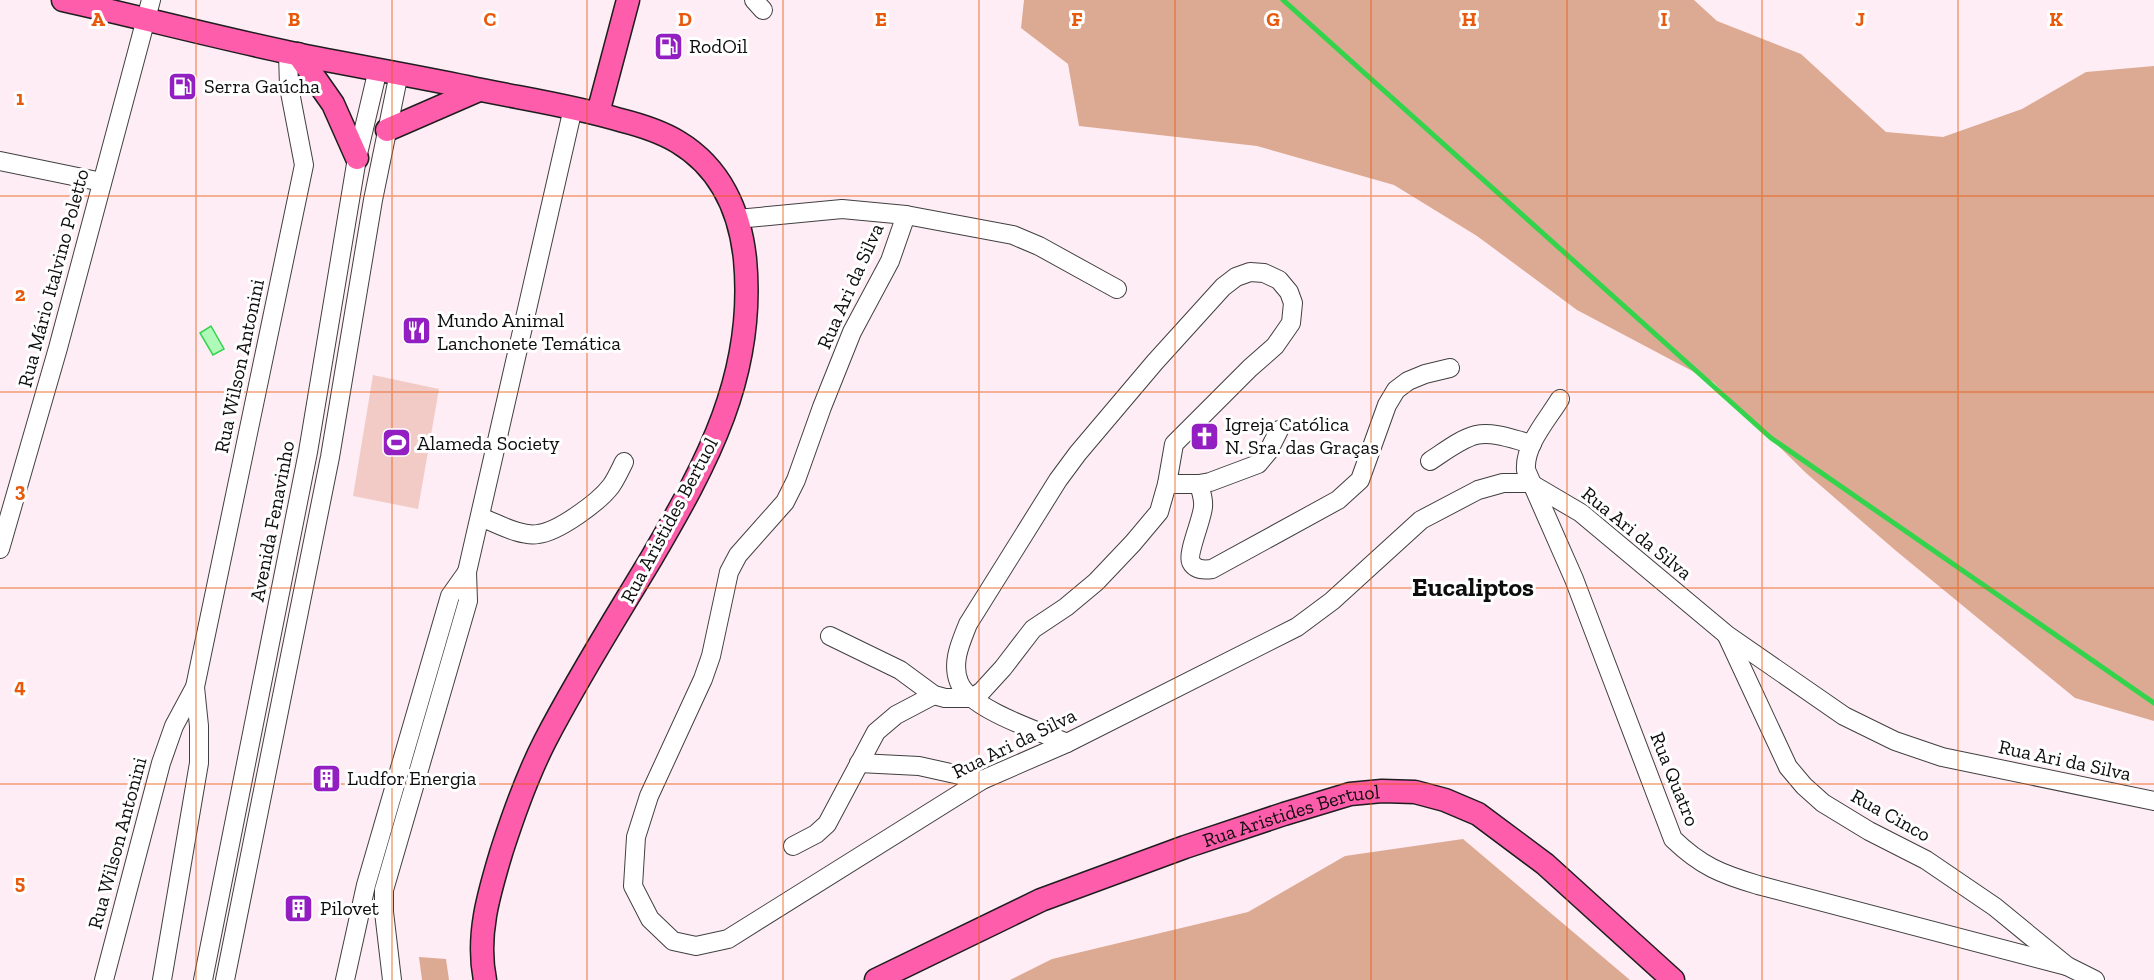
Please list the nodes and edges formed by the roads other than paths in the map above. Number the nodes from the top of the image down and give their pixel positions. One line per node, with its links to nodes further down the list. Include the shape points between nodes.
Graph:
1 (63, 0): 3 (main road, Rua Aristides Bertuol)
2 (628, 0): 8 (main road)
3 (148, 9): 4 (main road, Rua Aristides Bertuol); 12 (street, Rua Mário Italvino Poletto)
4 (293, 53): 5 (main road, Rua Aristides Bertuol); 10 (main road, via 333,104); 39 (street, Rua Wilson Antonini, via 289,87 304,165)
5 (388, 71): 6 (main road, Rua Aristides Bertuol); 9 (street); 10 (street, Avenida Fenavinho)
6 (479, 90): 7 (main road, Rua Aristides Bertuol); 9 (main road)
7 (573, 108): 8 (main road, Rua Aristides Bertuol); 32 (street)
8 (598, 113): 16 (main road, Rua Aristides Bertuol, via 650,128 693,153 716,175)
9 (387, 130): 14 (street)
10 (357, 158): 13 (street, Avenida Fenavinho)
11 (0, 161): 12 (street)
12 (102, 182): 31 (street, Rua Mário Italvino Poletto, via 58,348)
13 (351, 197): 14 (street); 18 (street, Avenida Fenavinho)
14 (374, 200): 19 (street)
15 (906, 215): 16 (street, Rua Ari da Silva, via 842,209); 17 (street, via 1013,235); 46 (street, Rua Ari da Silva, via 890,261 852,332 789,495 738,555 729,572 703,679 649,796 636,837 633,886 650,919 673,941 696,946 728,939)
16 (737, 219): 58 (main road, Rua Aristides Bertuol, via 743,243 746,314 740,360 728,405 686,499 544,744 515,810 483,918 481,962)
17 (1117, 289)
18 (329, 327): 19 (street); 24 (street, Avenida Fenavinho)
19 (351, 330): 25 (street)
20 (1450, 368): 30 (street, via 1425,374 1396,390 1360,480 1338,500 1204,570 1191,563 1203,507)
21 (1560, 399): 23 (street)
22 (1279, 430): 30 (street, via 1258,464)
23 (1532, 444): 26 (street, via 1476,435); 28 (street, via 1526,462)
24 (308, 452): 25 (street); 35 (street, Avenida Fenavinho)
25 (330, 457): 36 (street)
26 (1431, 461)
27 (624, 462): 32 (street, via 611,486 593,505 538,534 523,533)
28 (1530, 483): 37 (street, Rua Ari da Silva, via 1581,513); 44 (street, Rua Ari da Silva, via 1503,483 1478,490 1421,520 1332,601 1297,627); 51 (street, Rua Quatro, via 1574,579 1673,839 1692,857 1721,873 1758,885)
29 (1167, 484): 30 (street); 41 (street, via 1159,512 1133,543 1096,582 1033,629 1003,668); 41 (street, via 1174,444 1275,346 1290,323 1293,303 1279,280 1250,272 1223,287 1058,480 982,600 958,647 955,665 959,683)
30 (1199, 484)
31 (4, 516): 33 (street, Rua Mário Italvino Poletto)
32 (480, 517): 34 (street)
33 (0, 545)
34 (467, 572): 56 (street, via 450,596 366,885); 57 (street, via 468,602 384,890)
35 (284, 577): 36 (street); 42 (street, Avenida Fenavinho)
36 (305, 582): 43 (street)
37 (1727, 635): 47 (street, Rua Ari da Silva, via 1844,716 1895,741 1942,757); 51 (street, Rua Cinco, via 1788,767 1804,786 1823,803 1926,860 1995,907)
38 (830, 636): 40 (street, via 900,670)
39 (195, 687): 52 (street, Rua Wilson Antonini, via 174,726 161,763); 53 (street, Rua Wilson Antonini, via 199,763)
40 (934, 695): 41 (street); 45 (street, via 896,715 876,732)
41 (972, 698): 44 (street, via 1005,718)
42 (258, 701): 43 (street); 48 (street, Avenida Fenavinho)
43 (280, 705): 49 (street)
44 (1067, 743): 46 (street, Rua Ari da Silva)
45 (859, 763): 46 (street, via 919,766); 50 (street, via 827,824)
46 (982, 780)
47 (2154, 801)
48 (233, 830): 49 (street); 54 (street, Avenida Fenavinho)
49 (255, 835): 55 (street)
50 (793, 846)
51 (2067, 966): 61 (street, Rua Cinco)
52 (104, 980)
53 (162, 980)
54 (203, 980)
55 (225, 980)
56 (345, 980)
57 (392, 980)
58 (485, 980)
59 (876, 980): 60 (main road, Rua Aristides Bertuol, via 1052,896 1284,814 1350,794 1382,791 1415,792 1478,814 1545,864)
60 (1673, 980)
61 (2095, 980)

